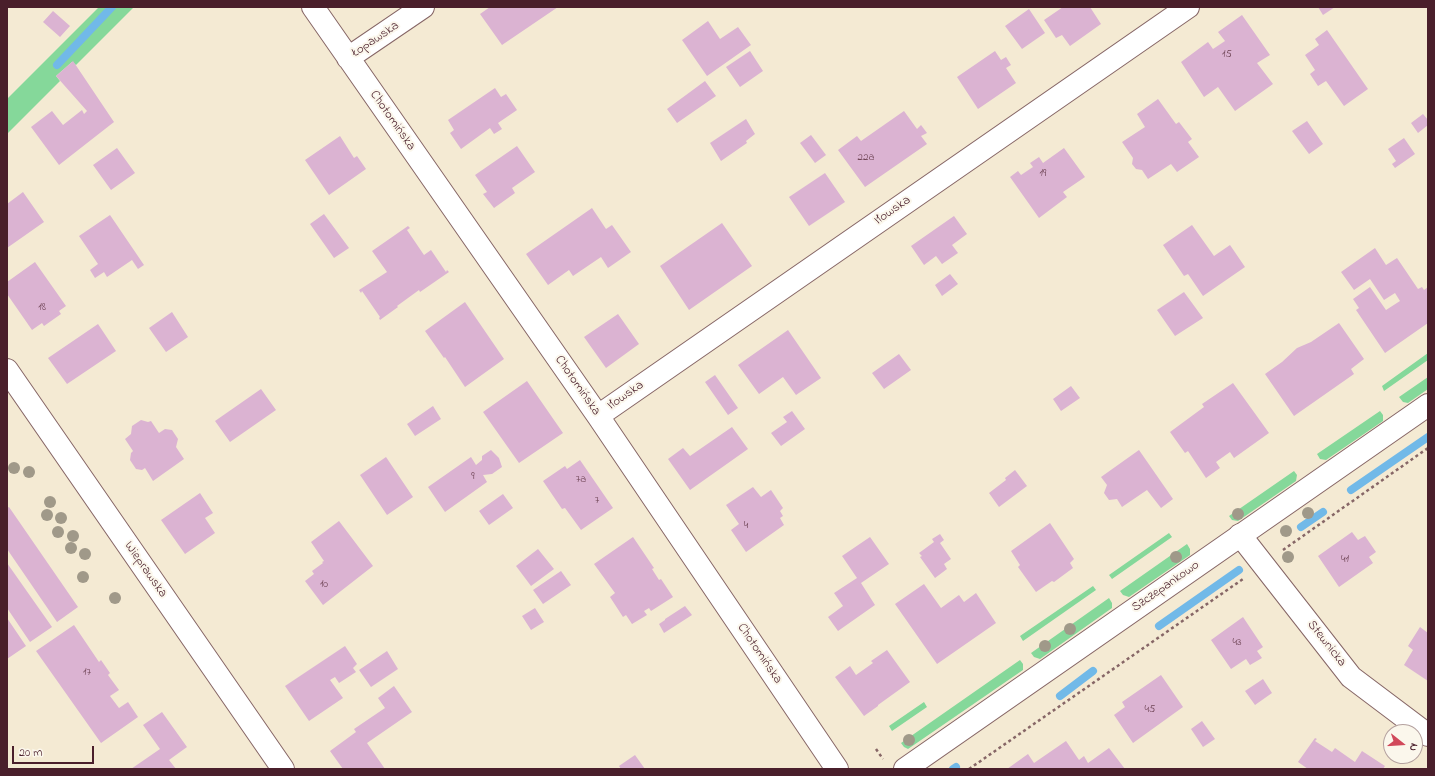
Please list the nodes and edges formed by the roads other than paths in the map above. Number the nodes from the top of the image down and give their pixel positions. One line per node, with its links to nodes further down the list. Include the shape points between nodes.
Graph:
1 (313, 7): 4 (street, Chotomińska)
2 (423, 7): 4 (street, Łopawska)
3 (1188, 7): 7 (street, Iłowska)
4 (348, 58): 7 (street, Chotomińska)
5 (7, 370): 10 (street, Wieprawska)
6 (1428, 406): 8 (street, Szczepankowo)
7 (598, 416): 11 (street, Chotomińska)
8 (1240, 536): 9 (street, Stewnicka, via 1351,677); 12 (street, Szczepankowo)
9 (1428, 735)
10 (283, 769)
11 (837, 769)
12 (905, 769)

